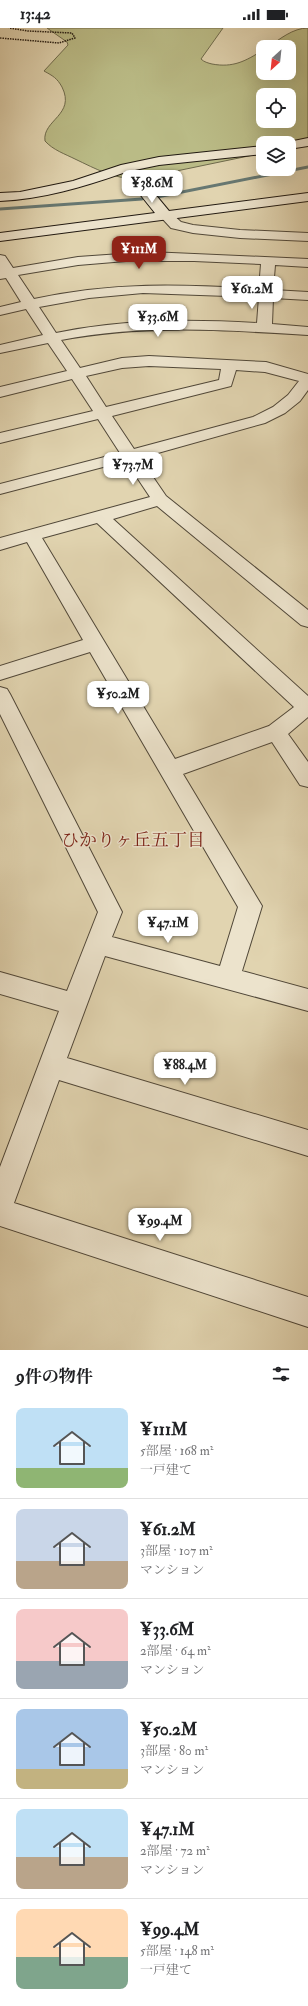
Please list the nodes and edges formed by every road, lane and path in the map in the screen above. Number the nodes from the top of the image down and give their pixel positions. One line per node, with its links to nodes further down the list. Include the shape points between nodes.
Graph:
1 (9, 28): 2 (path, via 72,33 75,38 59,43)
2 (0, 38)
3 (308, 142): 4 (street)
4 (296, 144)
5 (256, 151): 6 (street)
6 (126, 168): 7 (street, via 76,185 20,196); 9 (street)
7 (0, 197)
8 (308, 197): 9 (street)
9 (165, 215): 10 (street, via 176,225 193,229 240,234); 11 (street)
10 (308, 236)
11 (0, 237)
12 (0, 259): 15 (street)
13 (268, 261): 14 (street); 15 (street, via 128,257 44,265); 16 (street)
14 (308, 263)
15 (4, 274): 18 (street)
16 (266, 294): 17 (street); 18 (street, via 163,289 119,290); 20 (street)
17 (308, 296)
18 (30, 304): 19 (street); 22 (street)
19 (0, 311)
20 (264, 328): 21 (street); 22 (street, via 190,324 144,325 99,329)
21 (308, 331)
22 (52, 338): 23 (street); 25 (street)
23 (0, 349)
24 (229, 364): 25 (street, via 149,361); 26 (street, via 266,367); 28 (street, via 226,382)
25 (76, 374): 27 (street); 28 (street)
26 (308, 380): 30 (street, via 294,398 279,410 258,420)
27 (0, 392)
28 (103, 413): 29 (street); 30 (street)
29 (0, 438)
30 (131, 455): 31 (street); 32 (street)
31 (0, 489)
32 (160, 500): 33 (street); 36 (street)
33 (101, 517): 34 (street); 40 (street, via 307,707)
34 (32, 536): 35 (street); 37 (street)
35 (0, 544)
36 (308, 620)
37 (95, 643): 38 (street); 41 (street)
38 (0, 673)
39 (2, 704): 43 (street, via 110,912)
40 (276, 732): 41 (street); 42 (street)
41 (169, 770): 44 (street, via 250,906)
42 (308, 779)
43 (98, 944): 44 (street); 47 (street)
44 (228, 979): 46 (street)
45 (0, 983): 47 (street)
46 (308, 1000)
47 (74, 1004): 48 (street)
48 (52, 1066): 49 (street); 50 (street)
49 (308, 1143)
50 (0, 1204)
51 (0, 1212): 52 (street)
52 (308, 1312)

